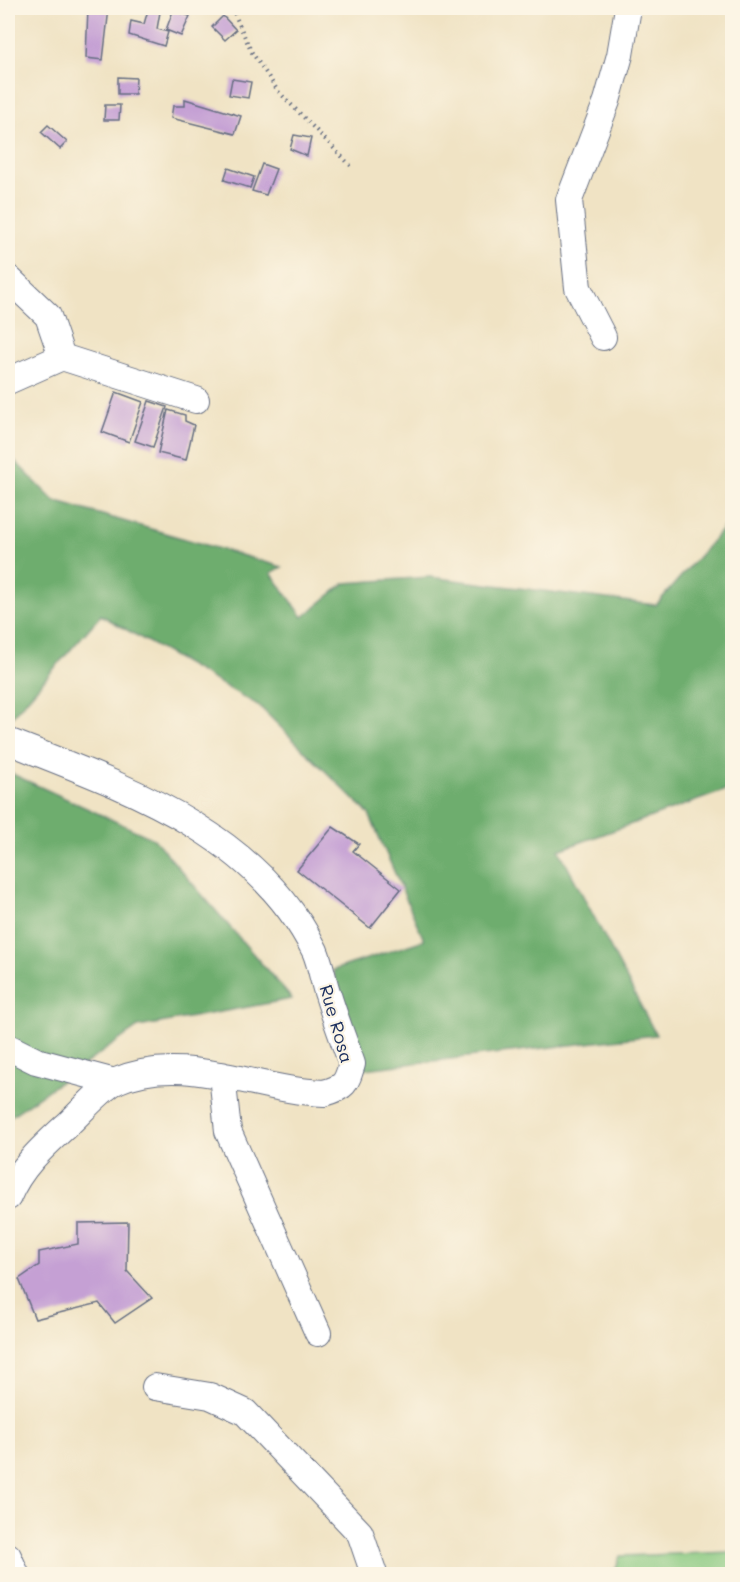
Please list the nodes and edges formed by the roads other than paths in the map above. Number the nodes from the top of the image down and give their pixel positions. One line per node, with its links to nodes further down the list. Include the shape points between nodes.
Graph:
1 (628, 8): 3 (street, via 621,55 607,101 568,200 578,288)
2 (8, 278): 4 (street, via 48,316)
3 (603, 337)
4 (62, 357): 5 (street); 6 (street)
5 (8, 381)
6 (196, 400)
7 (8, 741): 9 (street, Rue Rosa, via 114,783 172,812 230,847 278,891 315,952 352,1064 340,1089 324,1093)
8 (8, 1047): 10 (street, via 36,1061)
9 (222, 1075): 10 (street, Rue Rosa, via 158,1070); 12 (street, via 228,1131)
10 (115, 1082): 11 (street, Rue Rosa, via 44,1146 16,1177)
11 (8, 1197)
12 (318, 1333)
13 (155, 1387): 16 (street, via 210,1396 244,1412 360,1533)
14 (8, 1557): 15 (street)
15 (16, 1575)
16 (374, 1575)

